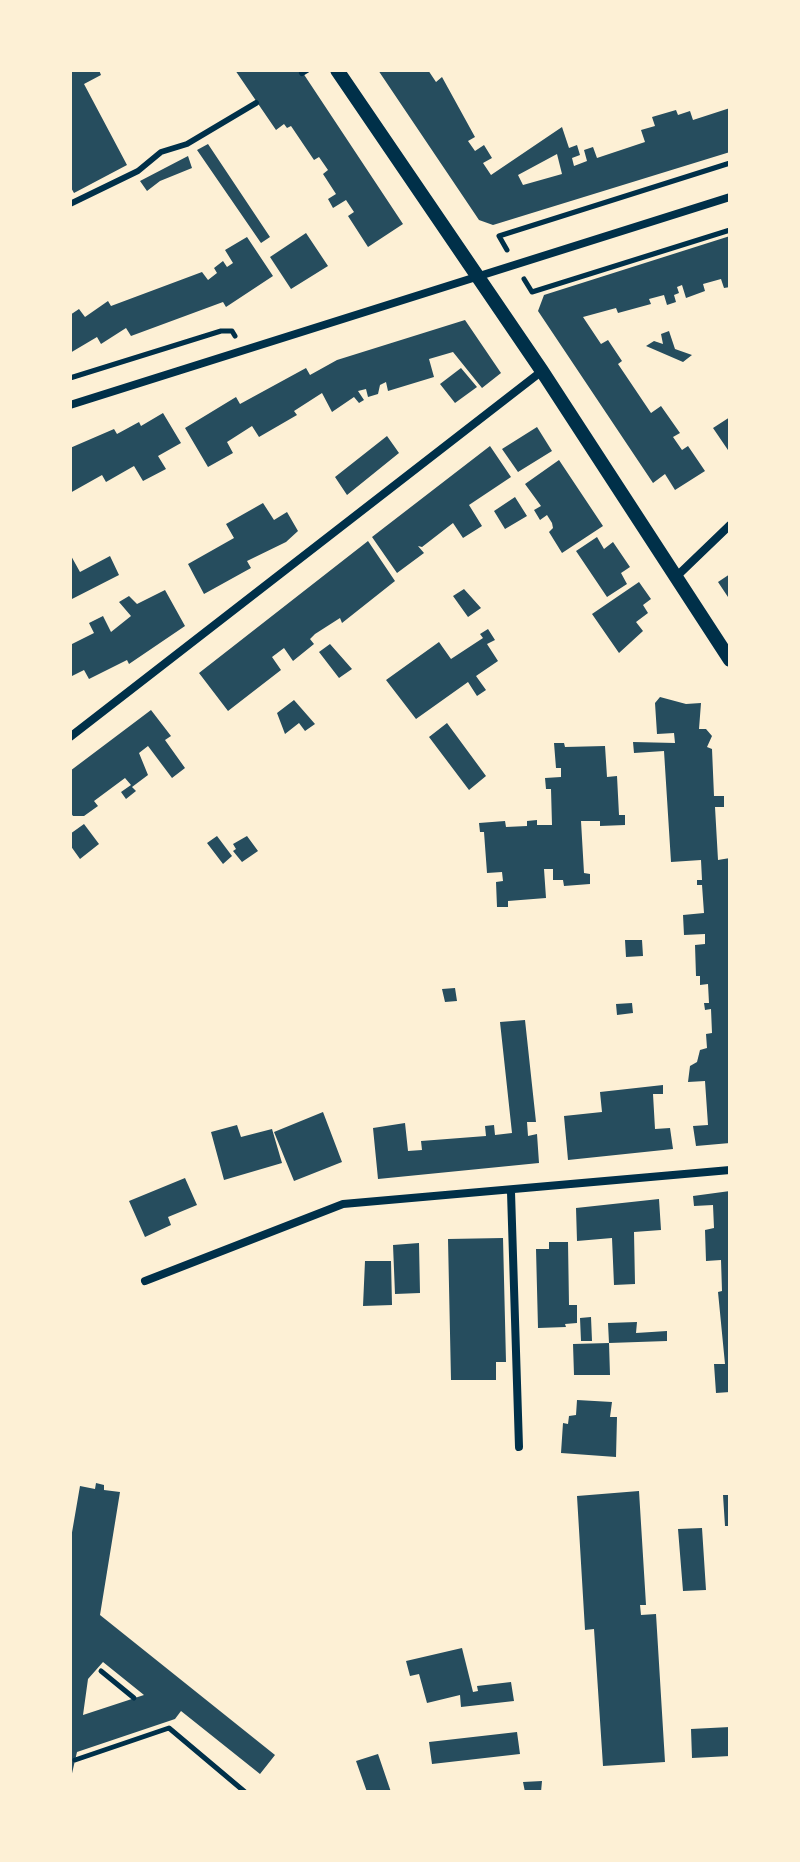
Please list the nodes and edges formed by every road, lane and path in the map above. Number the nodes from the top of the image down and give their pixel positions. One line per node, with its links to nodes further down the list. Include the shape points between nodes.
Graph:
1 (337, 70): 8 (street)
2 (256, 103): 5 (lane)
3 (730, 163): 7 (path, via 499,236)
4 (730, 197): 7 (street)
5 (70, 204)
6 (730, 230): 7 (path, via 532,292)
7 (514, 263): 8 (street)
8 (473, 275): 10 (street); 12 (street)
9 (221, 331): 11 (path)
10 (542, 371): 14 (street); 16 (street)
11 (70, 378)
12 (70, 405)
13 (730, 525): 14 (street)
14 (677, 576): 15 (street)
15 (730, 660)
16 (70, 737)
17 (730, 1170): 18 (street)
18 (511, 1192): 19 (street, via 343,1204); 20 (street)
19 (145, 1281)
20 (519, 1447)
21 (101, 1671): 22 (path)
22 (134, 1698)
23 (163, 1723): 24 (path)
24 (169, 1728): 25 (path); 26 (path)
25 (75, 1760)
26 (245, 1792)

